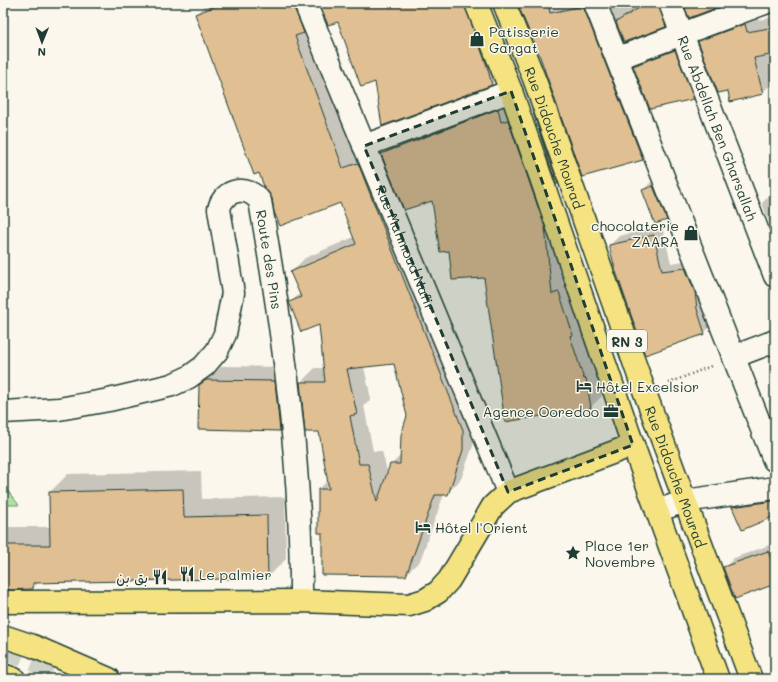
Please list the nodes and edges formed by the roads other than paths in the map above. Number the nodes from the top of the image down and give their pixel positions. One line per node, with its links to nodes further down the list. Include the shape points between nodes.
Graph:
1 (305, 3): 10 (street, Rue Mahmoud Nafir)
2 (476, 3): 9 (main road, Rue Didouche Mourad / RN 3)
3 (504, 3): 19 (main road, Rue Didouche Mourad / RN 3, via 535,81)
4 (595, 3): 8 (street)
5 (670, 3): 7 (street, Rue Abdellah Ben Gharsallah)
6 (765, 3): 7 (street)
7 (683, 34): 8 (street); 11 (street, Rue Abdellah Ben Gharsallah)
8 (618, 58): 13 (street)
9 (511, 90): 10 (street); 15 (main road, Rue Didouche Mourad / RN 3)
10 (364, 146): 18 (street, Rue Mahmoud Nafir)
11 (775, 276)
12 (775, 341): 13 (street)
13 (733, 357): 16 (street)
14 (3, 412): 21 (street, Route des Pins, via 59,409 109,400 172,385 204,366 217,351 225,334 232,293 220,204 226,196 235,191 254,194 260,201 280,317 302,544)
15 (634, 445): 18 (main road); 20 (main road, Rue Didouche Mourad / RN 3)
16 (774, 460)
17 (775, 488): 19 (street)
18 (508, 492): 21 (main road, via 493,506 449,580 438,592 425,600 404,605)
19 (685, 501): 20 (street); 28 (main road, Rue Didouche Mourad / RN 3)
20 (657, 511): 27 (main road, Rue Didouche Mourad / RN 3)
21 (301, 601): 22 (main road)
22 (3, 602)
23 (3, 636): 26 (main road, via 33,646)
24 (3, 675): 25 (main road)
25 (14, 679)
26 (109, 679)
27 (718, 679)
28 (751, 679)

